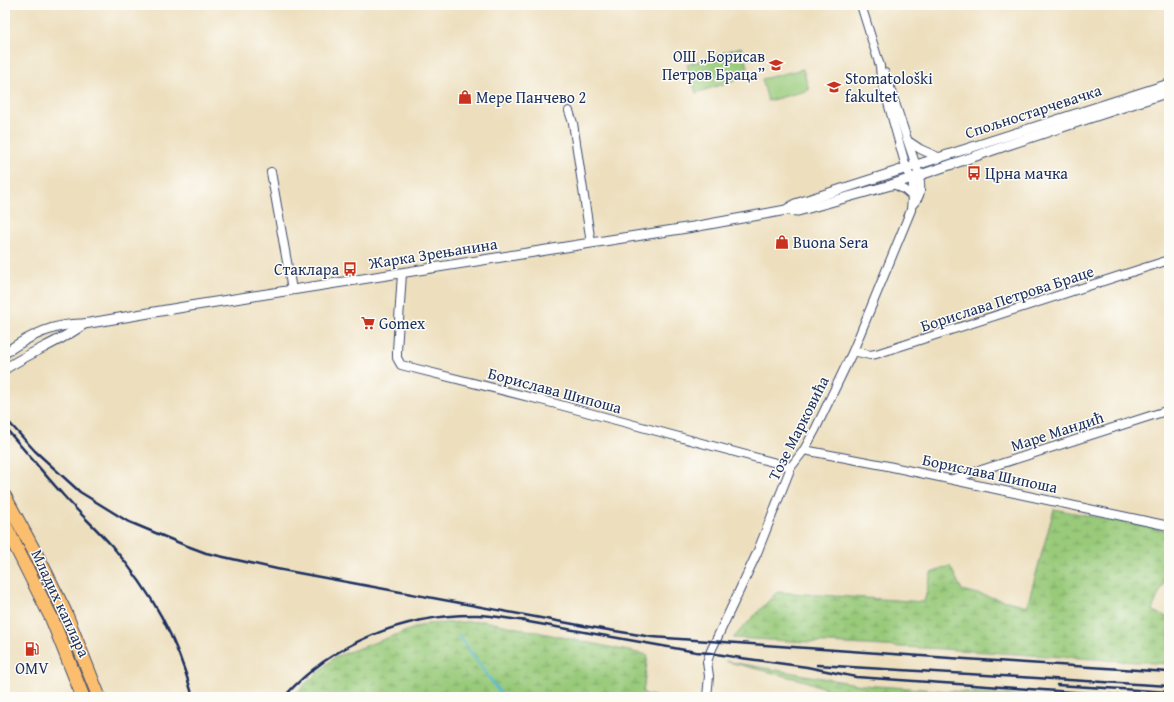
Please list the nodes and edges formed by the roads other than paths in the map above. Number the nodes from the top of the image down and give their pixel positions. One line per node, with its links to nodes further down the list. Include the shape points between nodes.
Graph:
1 (861, 5): 2 (street)
2 (880, 66): 6 (street, Тозе Марковића, via 886,75); 9 (street, Тозе Марковића)
3 (1169, 84): 7 (street, Спољностарчевачка)
4 (1169, 92): 11 (street, Спољностарчевачка)
5 (569, 111): 15 (street)
6 (908, 141): 7 (street); 8 (street, Тозе Марковића)
7 (938, 157): 8 (street, Спољностарчевачка)
8 (916, 164): 9 (street, Спољностарчевачка); 11 (street, Тозе Марковића)
9 (906, 168): 11 (street, Тозе Марковића); 14 (street, Жарка Зрењанина, via 795,204)
10 (271, 172): 18 (street)
11 (915, 177): 12 (street, Жарка Зрењанина); 13 (street, Тозе Марковића, via 921,187 920,195 918,200)
12 (894, 184): 13 (street, via 905,190); 14 (street, Жарка Зрењанина, via 798,211)
13 (912, 201): 20 (street, Тозе Марковића, via 909,215)
14 (786, 210): 15 (street, Жарка Зрењанина)
15 (591, 243): 17 (street, Жарка Зрењанина)
16 (1169, 260): 20 (street, Борислава Петрова Браце, via 876,354)
17 (402, 273): 18 (street, Жарка Зрењанина); 25 (street, Борислава Шипоша, via 396,351 401,365)
18 (292, 290): 19 (street, Жарка Зрењанина)
19 (84, 324): 21 (street, Жарка Зрењанина, via 70,324 47,330 28,338); 22 (street, Жарка Зрењанина)
20 (853, 351): 24 (street, Тозе Марковића)
21 (5, 353)
22 (5, 369)
23 (1169, 410): 26 (street, Маре Мандић)
24 (804, 450): 25 (street, Тозе Марковића); 26 (street, Борислава Шипоша)
25 (791, 467): 32 (street, Тозе Марковића, via 707,662)
26 (953, 480): 29 (street, Борислава Шипоша)
27 (5, 498): 31 (highway, Младих каплара, via 65,612)
28 (5, 525): 30 (highway, Младих каплара, via 52,619)
29 (1169, 526)
30 (83, 697)
31 (99, 697)
32 (707, 697)

